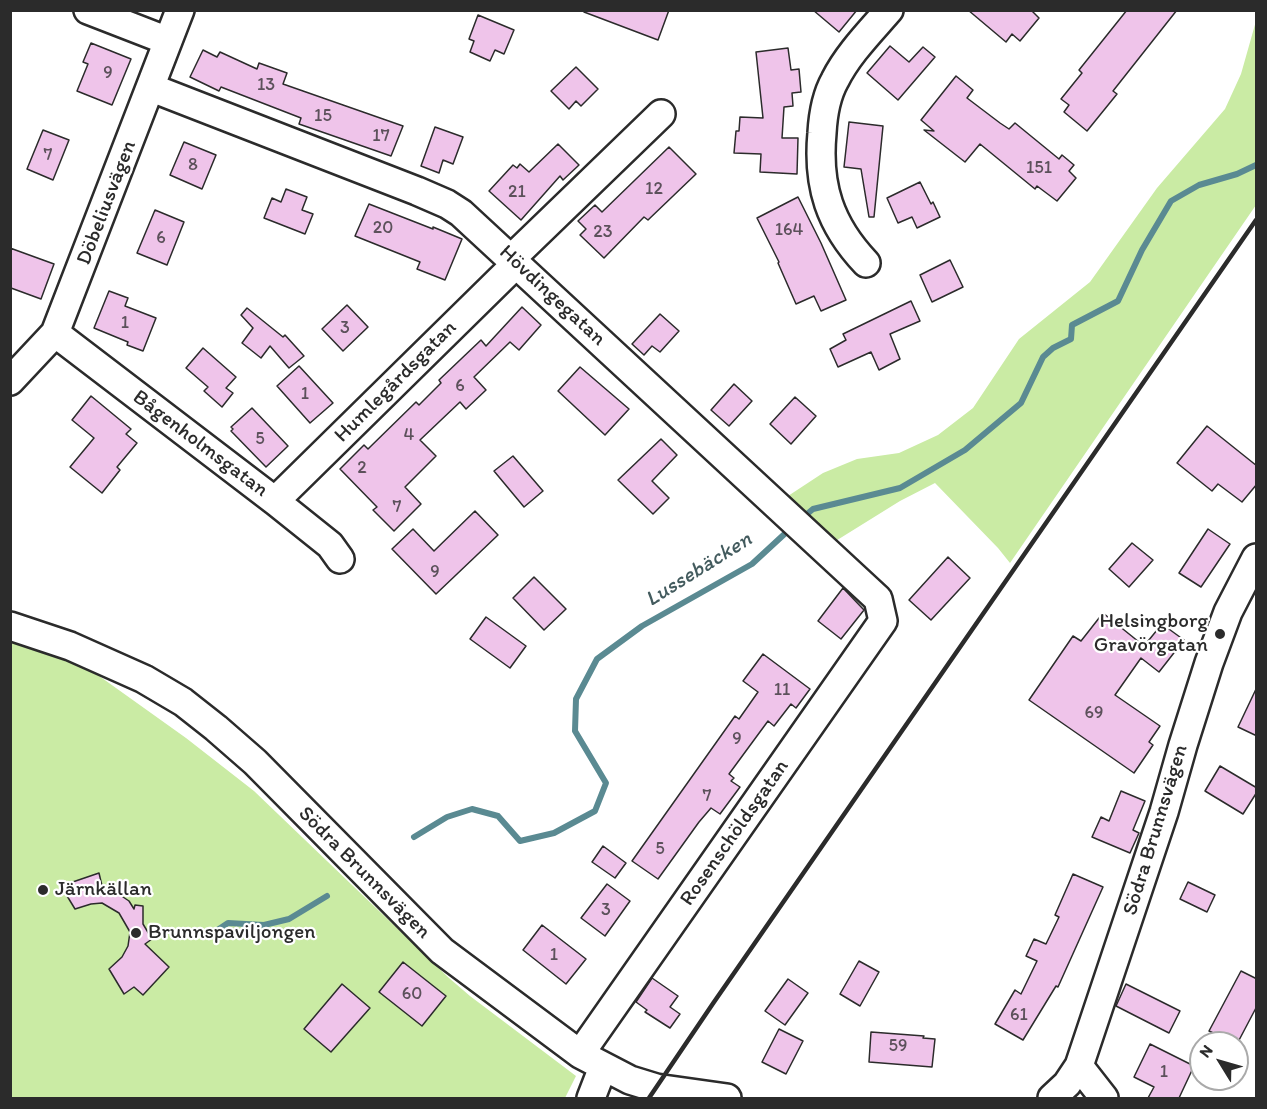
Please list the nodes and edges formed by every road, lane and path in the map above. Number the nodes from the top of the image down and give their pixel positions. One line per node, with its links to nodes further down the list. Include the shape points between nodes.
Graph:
1 (88, 10): 4 (street)
2 (180, 10): 4 (street, Döbeliusvägen)
3 (889, 10): 8 (street, via 834,81 822,123 820,164 827,202 853,249)
4 (168, 41): 5 (street, Döbeliusvägen)
5 (152, 88): 7 (street, Hövdingegatan, via 447,204); 9 (street, Döbeliusvägen)
6 (661, 114): 7 (street, Humlegårdsgatan)
7 (514, 260): 11 (street, Humlegårdsgatan); 14 (street, Hövdingegatan, via 878,599)
8 (866, 264)
9 (55, 333): 10 (street, Döbeliusvägen); 11 (street, Bågenholmsgatan)
10 (10, 381)
11 (275, 501): 13 (street, Bågenholmsgatan, via 330,545)
12 (1257, 558): 17 (street, Södra Brunnsvägen, via 1228,612 1209,663)
13 (340, 559)
14 (882, 609): 16 (street, Rosenschöldsgatan, via 884,621)
15 (10, 626): 16 (street, Södra Brunnsvägen, via 70,646 144,679 183,702 255,762 442,951)
16 (592, 1060): 18 (street, Södra Brunnsvägen, via 647,1086); 19 (street, Rosenschöldsgatan)
17 (1079, 1066): 21 (street, Södra Brunnsvägen); 22 (street)
18 (680, 1095): 20 (street, Södra Brunnsvägen)
19 (591, 1098)
20 (727, 1098)
21 (1052, 1098)
22 (1104, 1098)

